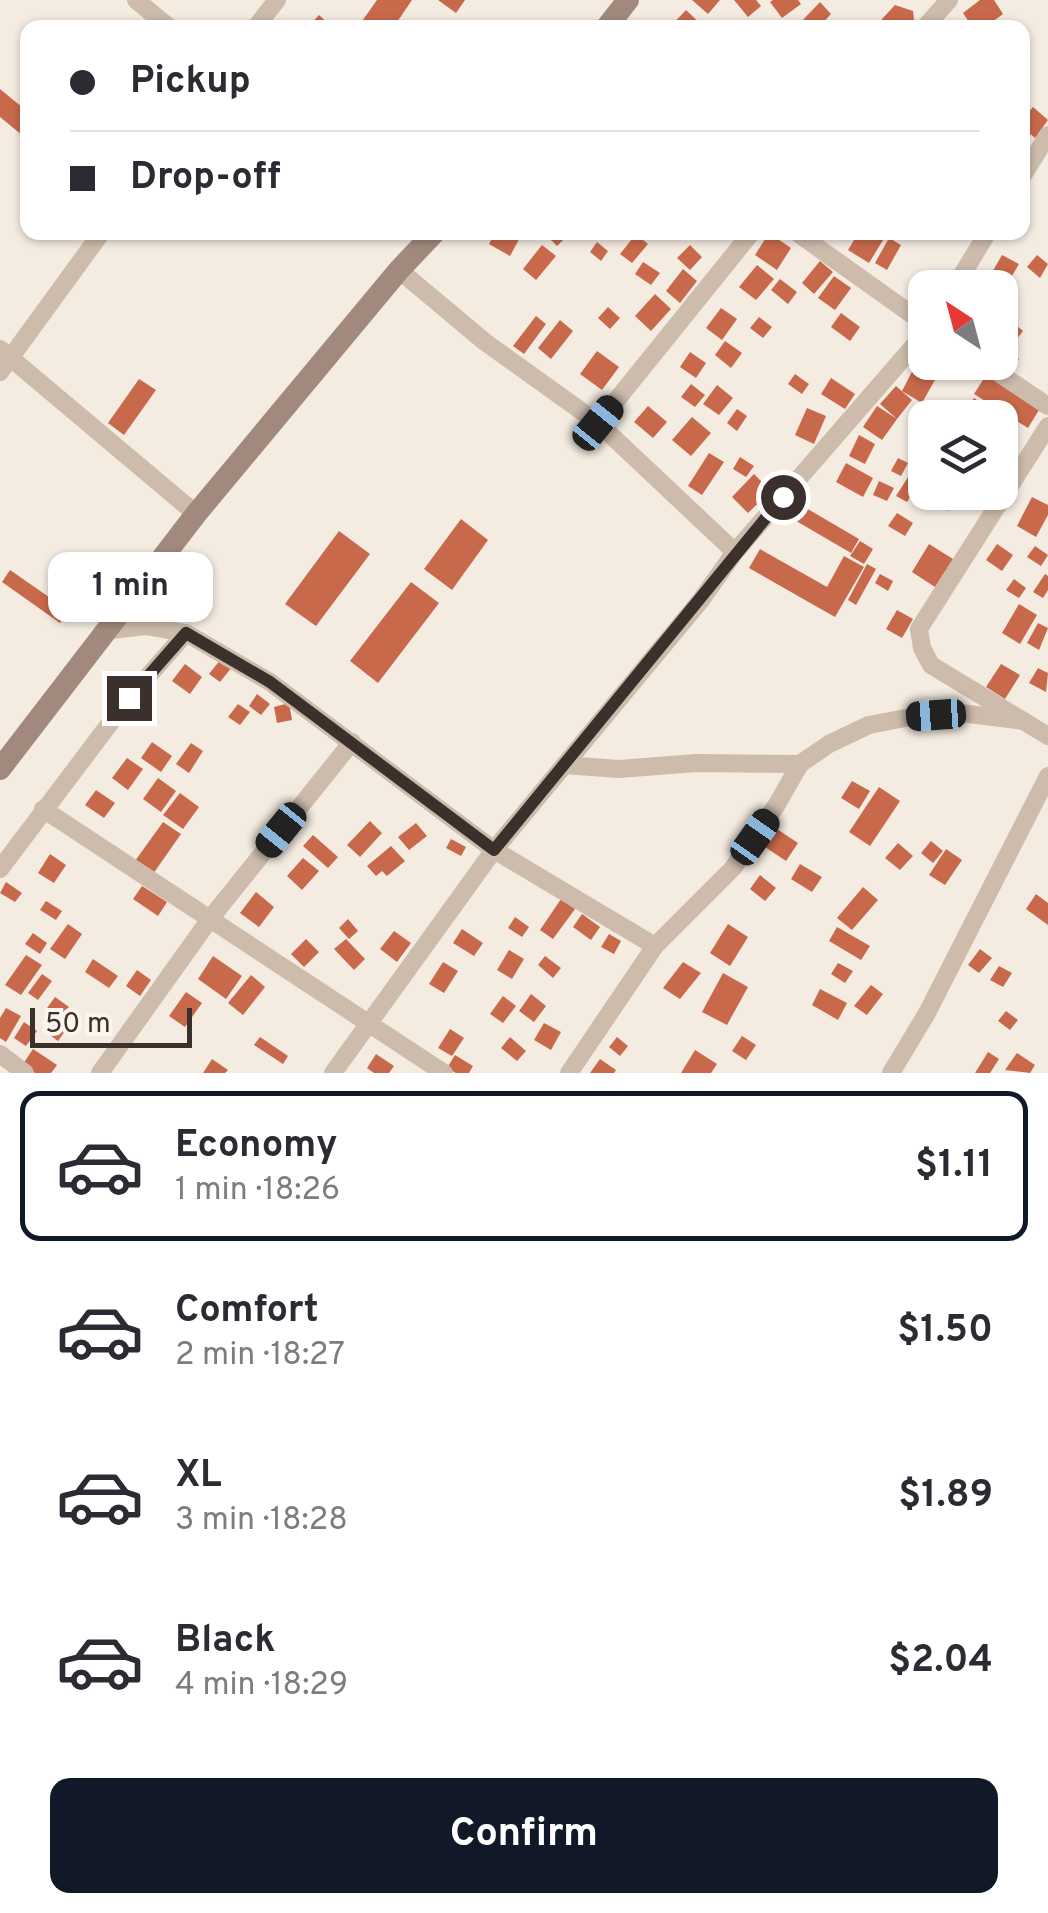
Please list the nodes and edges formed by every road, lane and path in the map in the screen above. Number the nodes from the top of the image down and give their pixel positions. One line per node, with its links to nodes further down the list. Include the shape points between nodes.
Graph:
1 (136, 0): 5 (street)
2 (277, 0): 6 (street)
3 (628, 0): 7 (street)
4 (949, 0): 8 (street)
5 (160, 20)
6 (261, 20)
7 (612, 20)
8 (931, 20)
9 (1048, 135): 10 (street)
10 (1030, 164)
11 (96, 240): 20 (street)
12 (425, 240): 16 (street)
13 (746, 240): 23 (street)
14 (807, 240): 18 (street)
15 (983, 240): 17 (street)
16 (399, 270): 23 (street); 25 (street)
17 (965, 270)
18 (908, 312)
19 (908, 353): 26 (street)
20 (4, 359): 25 (street)
21 (1009, 380): 22 (street)
22 (1048, 406)
23 (598, 423): 26 (street)
24 (1048, 426): 29 (street, via 919,629 931,665)
25 (196, 514): 27 (street)
26 (735, 552): 33 (street)
27 (103, 631): 28 (street, via 144,626); 34 (street)
28 (186, 633): 31 (street, via 270,682); 36 (street)
29 (1024, 721): 30 (street); 32 (street, via 961,713 910,717 869,725)
30 (1048, 736)
31 (352, 742): 37 (street); 39 (street)
32 (800, 764): 33 (street); 40 (street, via 734,868)
33 (564, 765): 37 (street)
34 (0, 769)
35 (1048, 776): 48 (street)
36 (44, 808): 38 (street); 39 (street)
37 (494, 850): 40 (street); 41 (street)
38 (0, 870)
39 (210, 919): 41 (street); 44 (street)
40 (655, 946): 47 (street)
41 (367, 1024): 45 (street); 46 (street)
42 (0, 1054): 43 (street)
43 (25, 1073)
44 (100, 1073)
45 (333, 1073)
46 (444, 1073)
47 (569, 1073)
48 (890, 1073)

